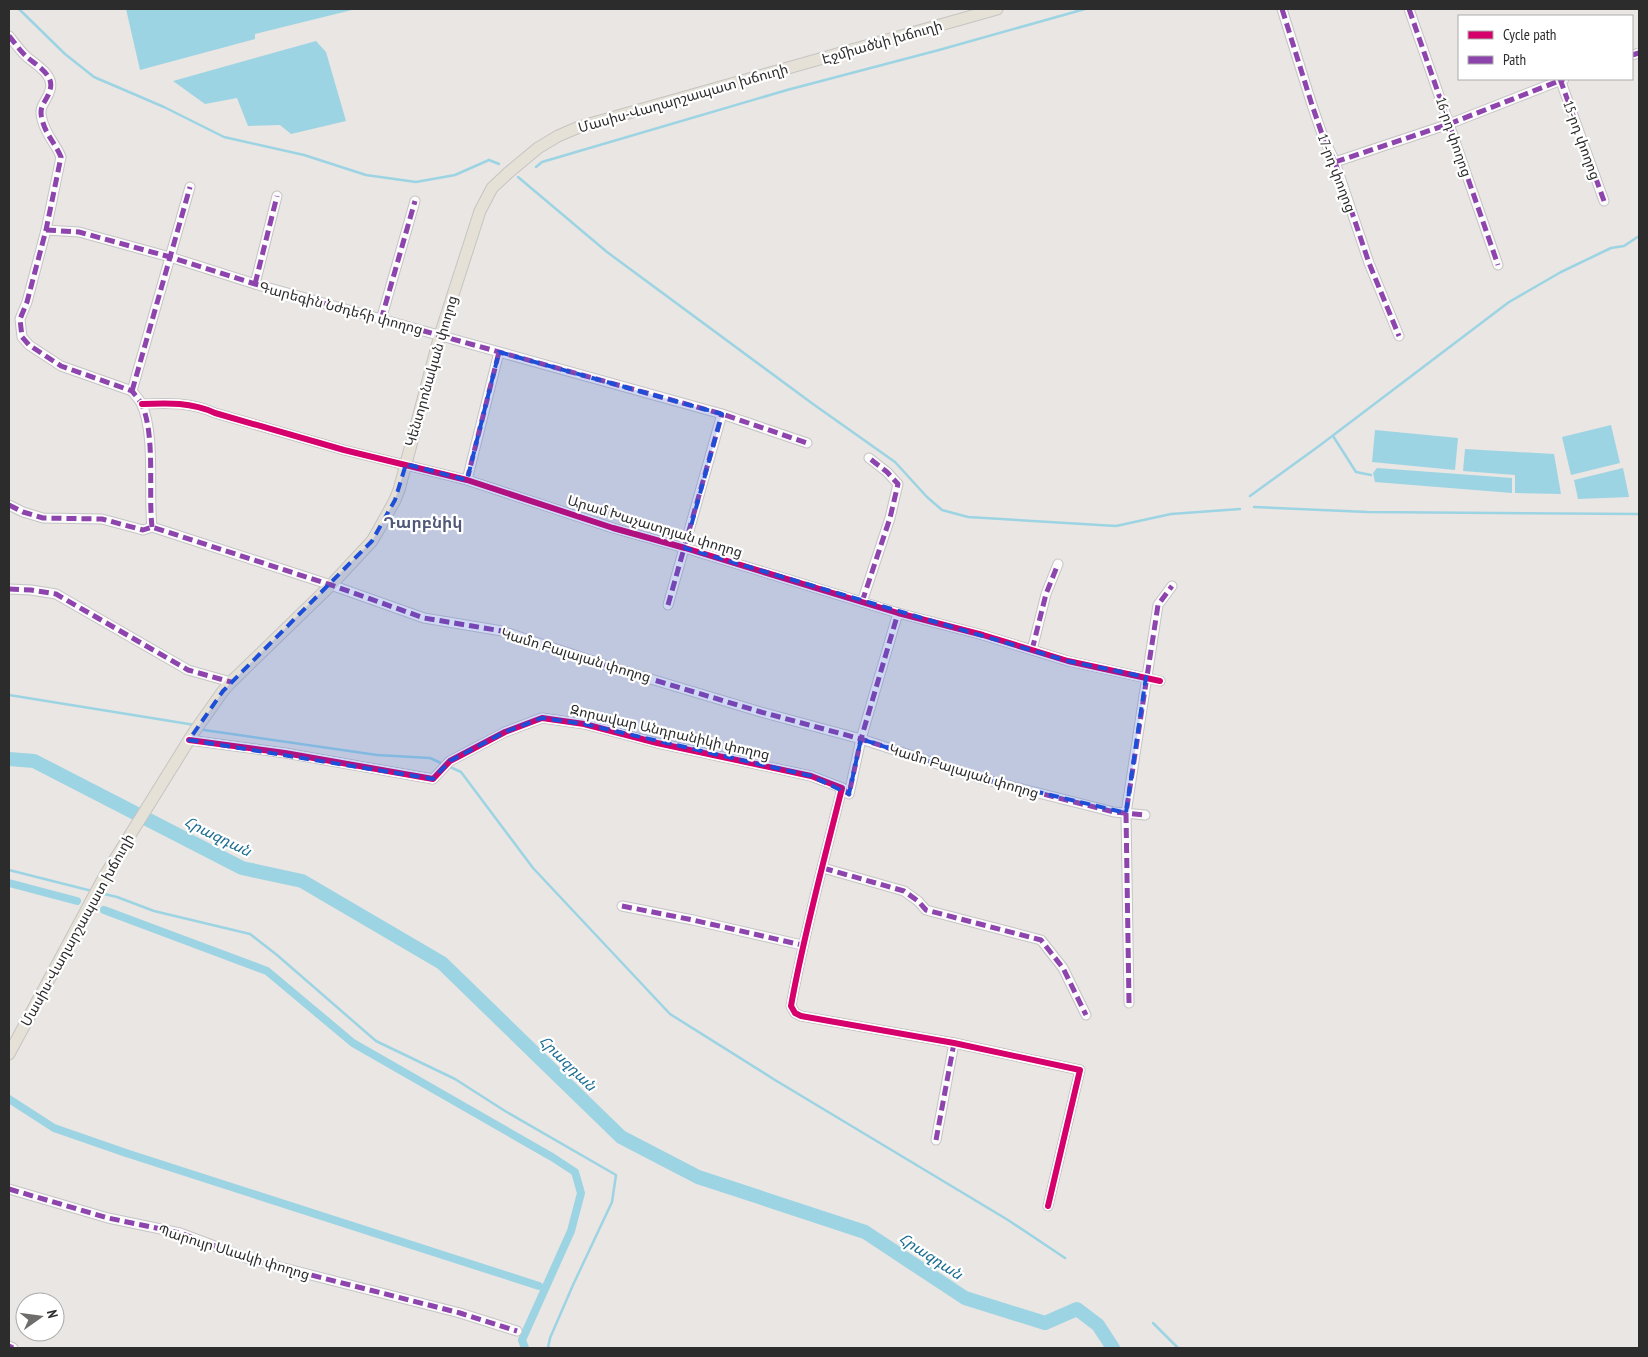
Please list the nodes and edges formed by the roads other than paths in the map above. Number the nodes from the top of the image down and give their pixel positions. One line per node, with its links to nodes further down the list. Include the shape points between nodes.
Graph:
1 (997, 9): 5 (main road, Էջմիածնի խճուղի)
2 (1282, 9): 10 (street, 17-րդ փողոց, via 1312,105)
3 (1409, 9): 8 (street, 16-րդ փողոց)
4 (9, 36): 15 (street, via 47,74 51,83 41,117 61,157)
5 (795, 66): 9 (main road, Մասիս-Վաղարշապատ խճուղի, via 578,127 544,144)
6 (1559, 80): 8 (street)
7 (1561, 80): 13 (street, 15-րդ փողոց)
8 (1449, 124): 10 (street); 17 (street, 16-րդ փողոց)
9 (522, 162): 20 (main road, Կենտրոնական փողոց, via 492,188 480,211)
10 (1336, 162): 21 (street, 17-րդ փողոց, via 1369,263)
11 (190, 187): 16 (street)
12 (277, 196): 18 (street)
13 (1604, 201)
14 (415, 202): 19 (street)
15 (46, 230): 16 (street, Գարեգին Նժդեհի փողոց, via 79,232); 23 (street, via 20,319 22,338 61,366)
16 (170, 257): 18 (street, Գարեգին Նժդեհի փողոց); 23 (street)
17 (1498, 265)
18 (255, 284): 19 (street, Գարեգին Նժդեհի փողոց)
19 (381, 320): 20 (street, Գարեգին Նժդեհի փողոց)
20 (440, 335): 22 (street, Գարեգին Նժդեհի փողոց); 28 (main road, Կենտրոնական փողոց)
21 (1399, 336)
22 (499, 352): 25 (street, Գարեգին Նժդեհի փողոց); 29 (street)
23 (132, 391): 24 (street)
24 (142, 404): 28 (street, Արամ Խաչատրյան փողոց, via 200,406 344,450); 31 (street, via 150,445)
25 (722, 414): 26 (street, Գարեգին Նժդեհի փողոց); 32 (street)
26 (807, 443)
27 (869, 458): 37 (street, via 898,484)
28 (406, 464): 29 (street, Արամ Խաչատրյան փողոց); 34 (main road, Կենտրոնական փողոց, via 395,500 372,541)
29 (467, 480): 32 (street, Արամ Խաչատրյան փողոց)
30 (9, 505): 31 (street, Կամո Բալայան փողոց, via 43,518 102,519 143,530)
31 (152, 527): 34 (street, Կամո Բալայան փողոց)
32 (685, 548): 37 (street, Արամ Խաչատրյան փողոց); 38 (street)
33 (1058, 564): 40 (street, via 1046,594)
34 (331, 585): 43 (main road, Կենտրոնական փողոց); 45 (street, Կամո Բալայան փողոց, via 424,618 511,634 715,698)
35 (1172, 586): 41 (street, via 1158,604)
36 (9, 589): 43 (street, via 56,594 188,670)
37 (862, 602): 39 (street, Արամ Խաչատրյան փողոց)
38 (668, 606)
39 (898, 613): 40 (street, Արամ Խաչատրյան փողոց); 45 (street)
40 (1032, 650): 41 (street, Արամ Խաչատրյան փողոց)
41 (1146, 677): 42 (street, Արամ Խաչատրյան փողոց); 47 (street)
42 (1160, 681)
43 (231, 682): 44 (main road, Կենտրոնական փողոց)
44 (192, 736): 46 (street, Զորավար Անդրանիկի փողոց, via 433,779 450,761 505,732 542,718 584,724 811,776); 55 (main road, Մասիս-Վաղարշապատ խճուղի, via 100,884)
45 (861, 739): 46 (street, via 849,794); 47 (street, Կամո Բալայան փողոց, via 984,779)
46 (842, 788): 49 (street)
47 (1126, 813): 48 (street, Կամո Բալայան փողոց); 52 (street)
48 (1145, 815)
49 (823, 868): 51 (street); 53 (street, via 904,891 926,910 1041,940 1063,968)
50 (622, 906): 51 (street)
51 (802, 945): 54 (street, via 791,1006 795,1013)
52 (1129, 1002)
53 (1086, 1015)
54 (954, 1043): 56 (street); 58 (street, via 1080,1070)
55 (9, 1054)
56 (936, 1140)
57 (9, 1189): 59 (street, Պարույր Սևակի փողոց, via 108,1218 180,1233 252,1260 460,1313)
58 (1048, 1206)
59 (517, 1331)
60 (9, 1346): 61 (street)
61 (13, 1348)

